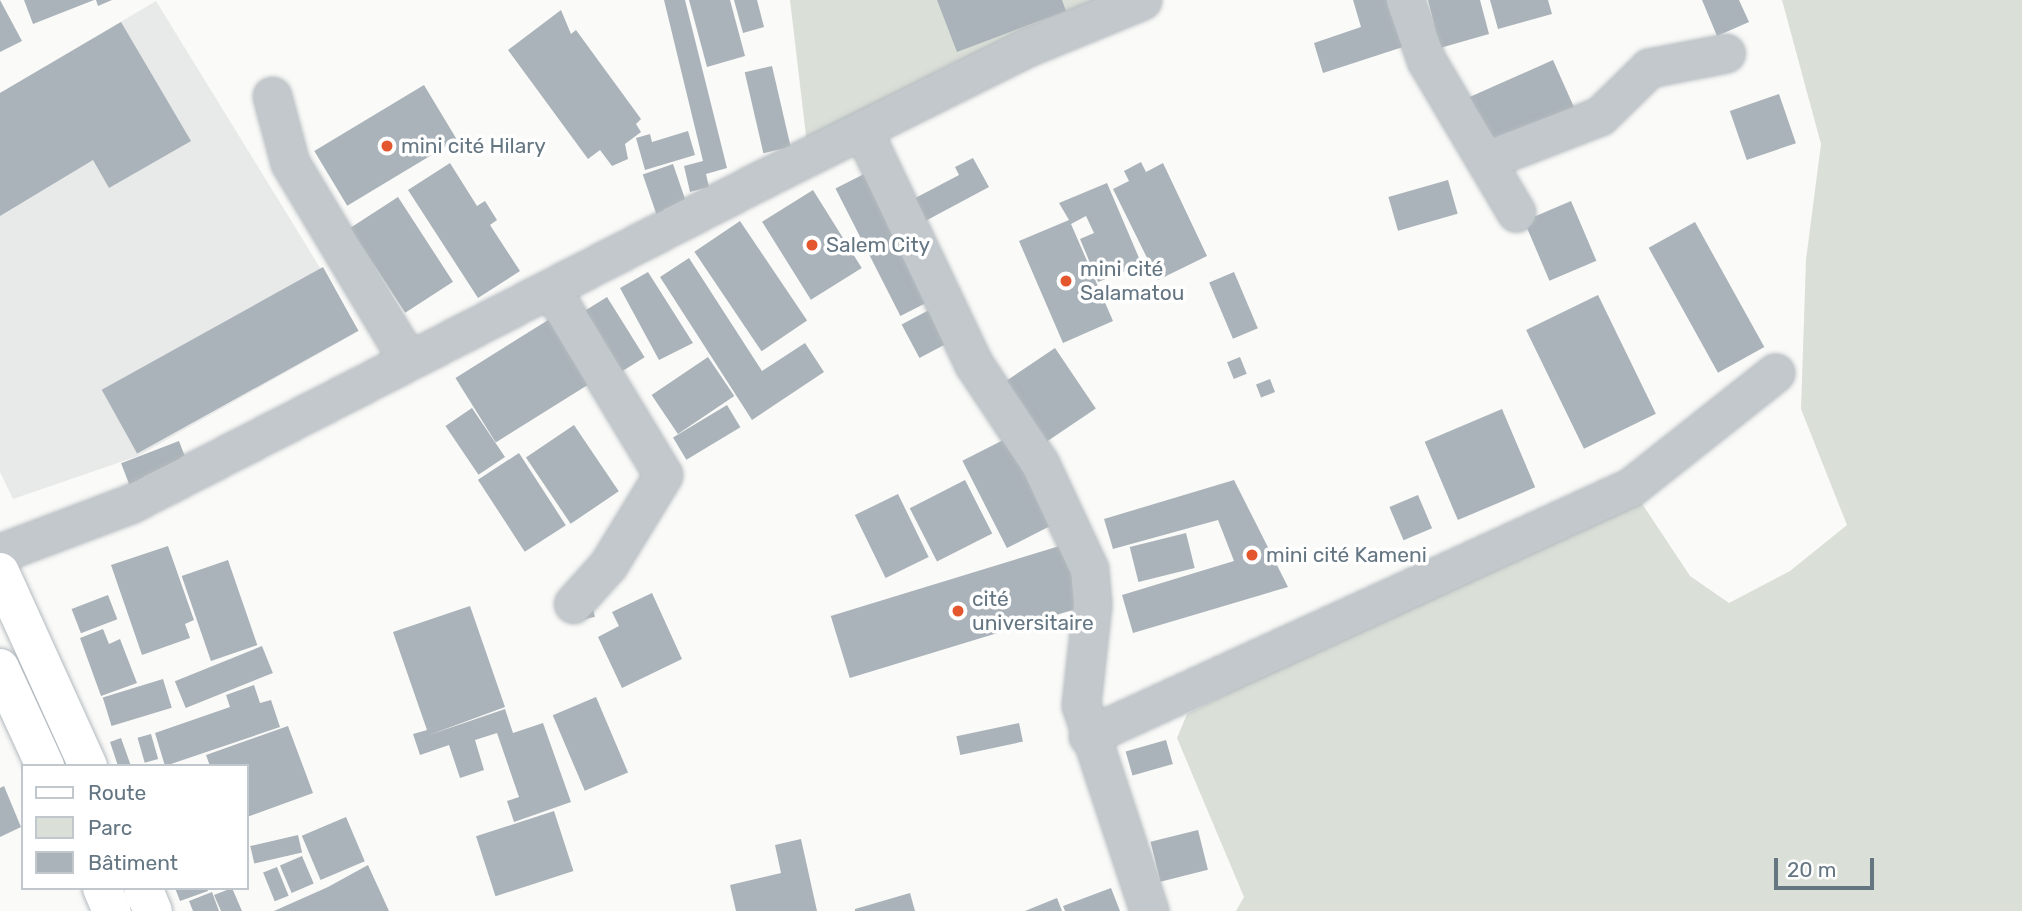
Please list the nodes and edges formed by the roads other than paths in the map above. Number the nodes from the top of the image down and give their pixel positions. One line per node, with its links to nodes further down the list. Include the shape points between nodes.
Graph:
1 (1142, 0): 5 (street, via 1030,46)
2 (1405, 0): 6 (street, via 1426,60)
3 (1726, 53): 6 (street, via 1649,68 1600,116)
4 (272, 96): 9 (street, via 290,163)
5 (864, 133): 8 (street); 15 (street, via 973,363 1040,464 1089,569 1092,605 1081,705)
6 (1486, 160): 7 (street)
7 (1516, 212)
8 (551, 289): 9 (street); 13 (street, via 663,475 608,565)
9 (408, 360): 11 (street, via 130,505)
10 (1775, 373): 15 (street, via 1631,488)
11 (0, 553)
12 (0, 572): 17 (main road)
13 (573, 604)
14 (0, 668): 16 (main road)
15 (1088, 736): 22 (street)
16 (44, 764)
17 (87, 764)
18 (103, 890): 20 (main road)
19 (144, 890): 21 (main road)
20 (112, 911)
21 (153, 911)
22 (1149, 911)

